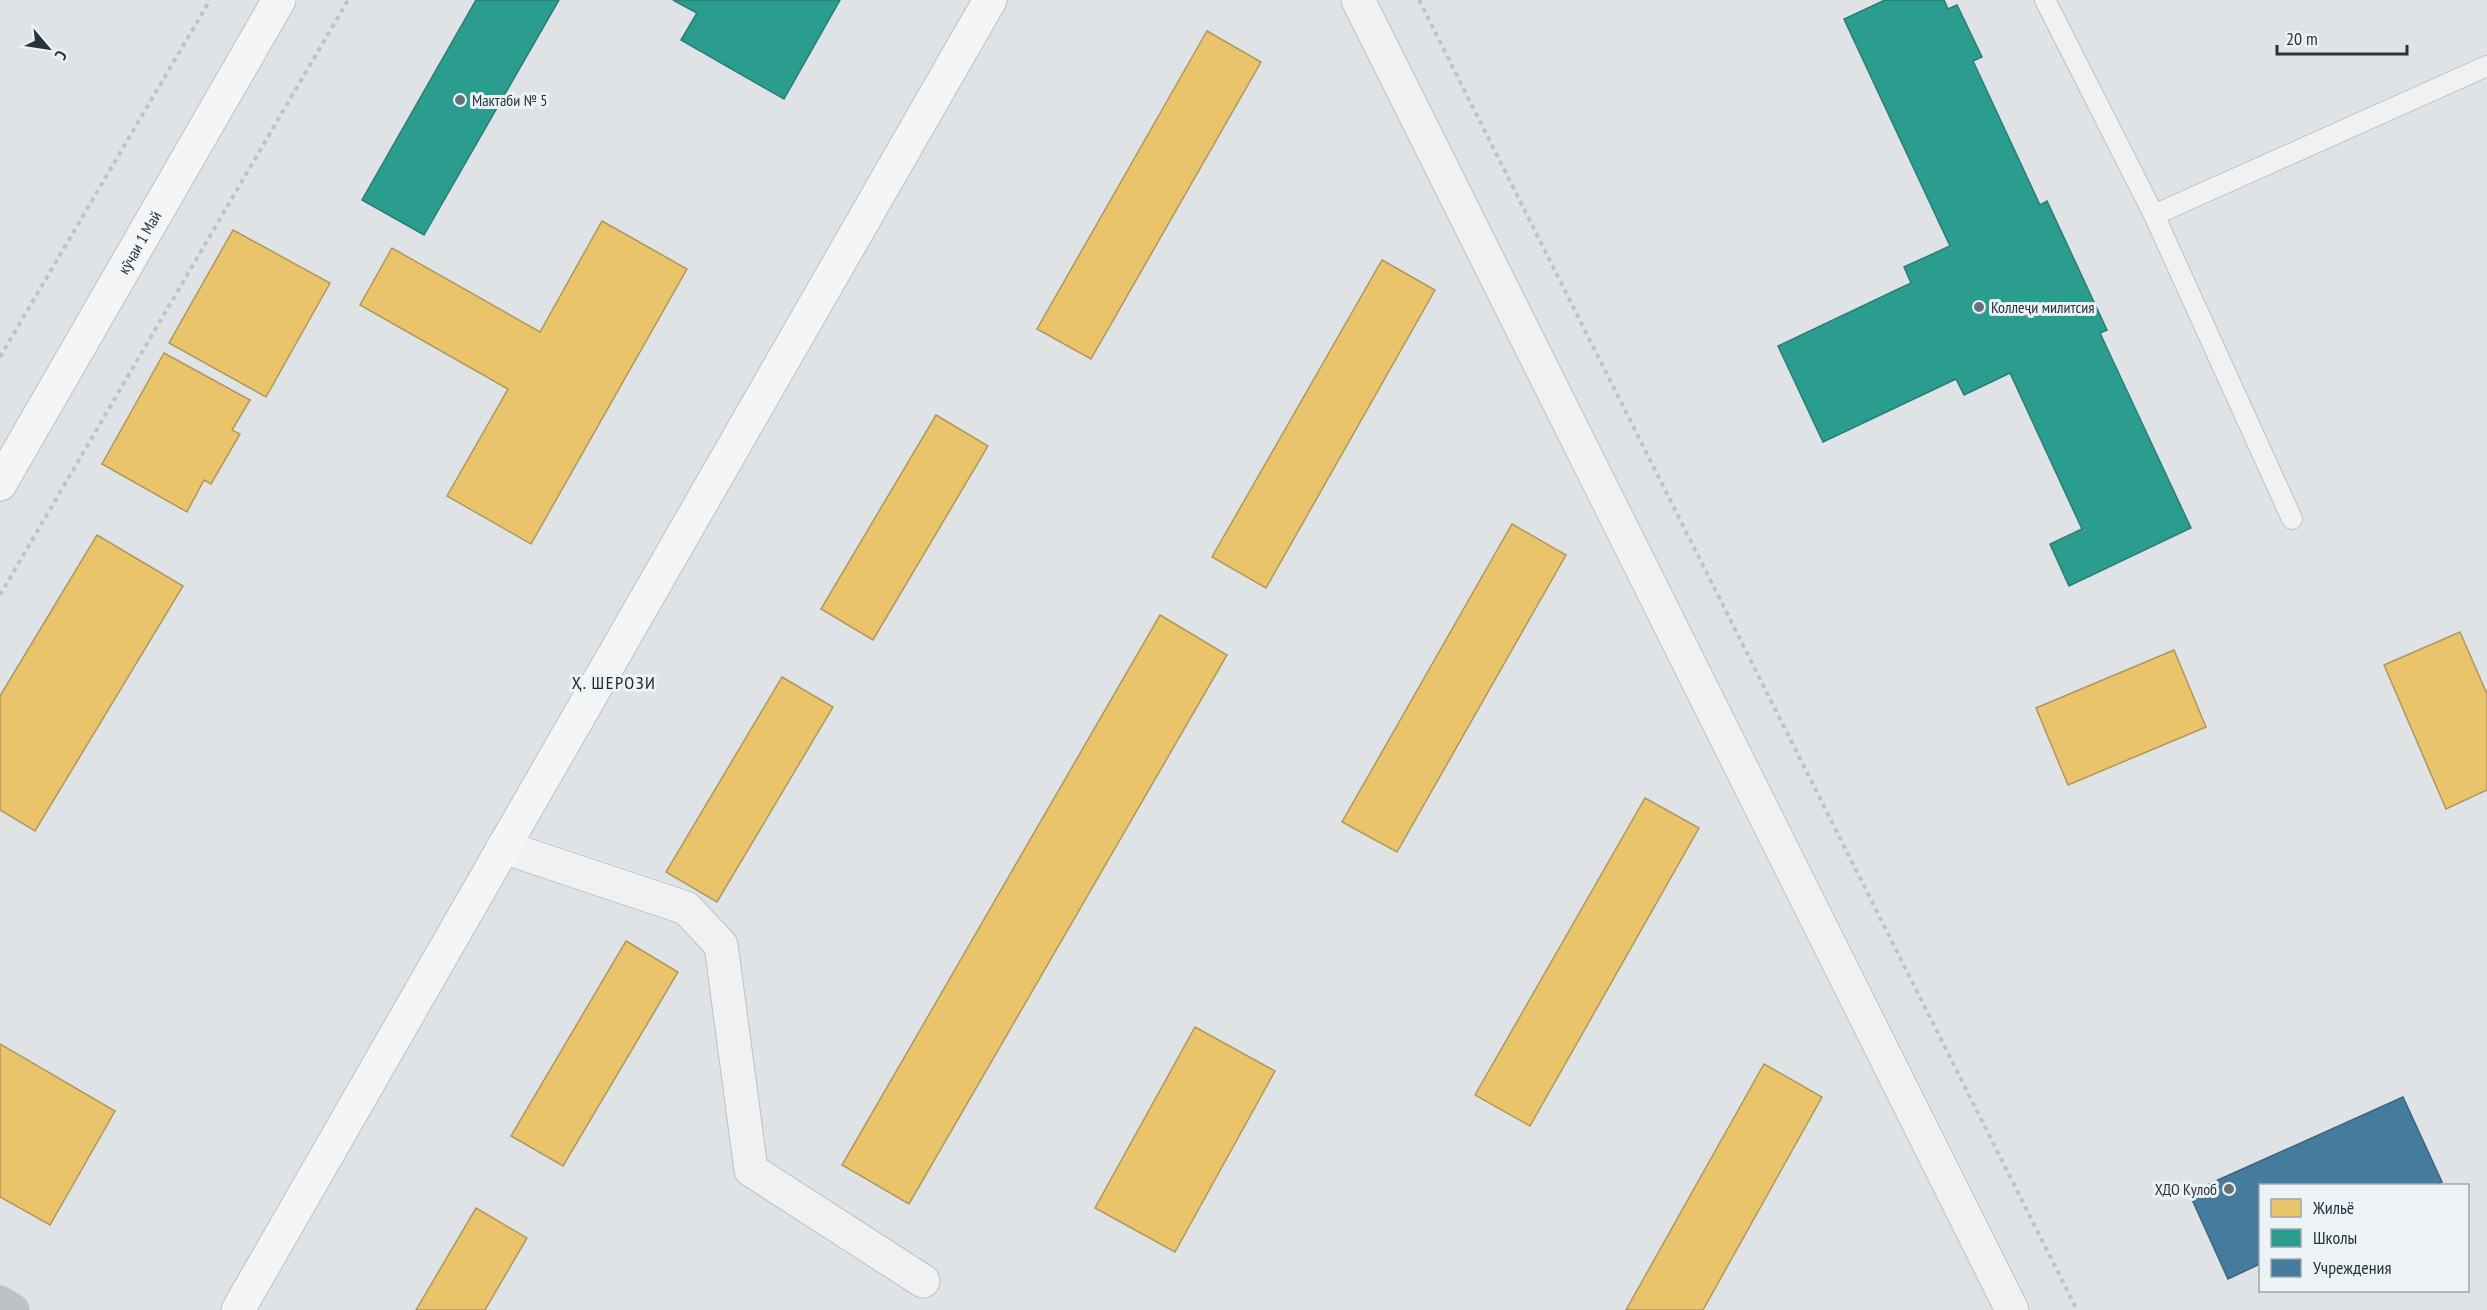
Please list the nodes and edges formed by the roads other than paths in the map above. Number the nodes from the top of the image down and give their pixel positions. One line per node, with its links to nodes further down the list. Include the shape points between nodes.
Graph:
1 (990, 0): 9 (main road)
2 (1358, 0): 14 (street)
3 (2045, 0): 6 (lane)
4 (278, 1): 7 (main road, кӯчаи 1 Май)
5 (2487, 66): 6 (lane)
6 (2154, 215): 8 (lane)
7 (3, 471)
8 (2292, 519)
9 (503, 847): 10 (street, via 686,908 721,945 751,1170); 13 (main road)
10 (923, 1281)
11 (0, 1302): 12 (street)
12 (13, 1310)
13 (238, 1310)
14 (2012, 1310)

